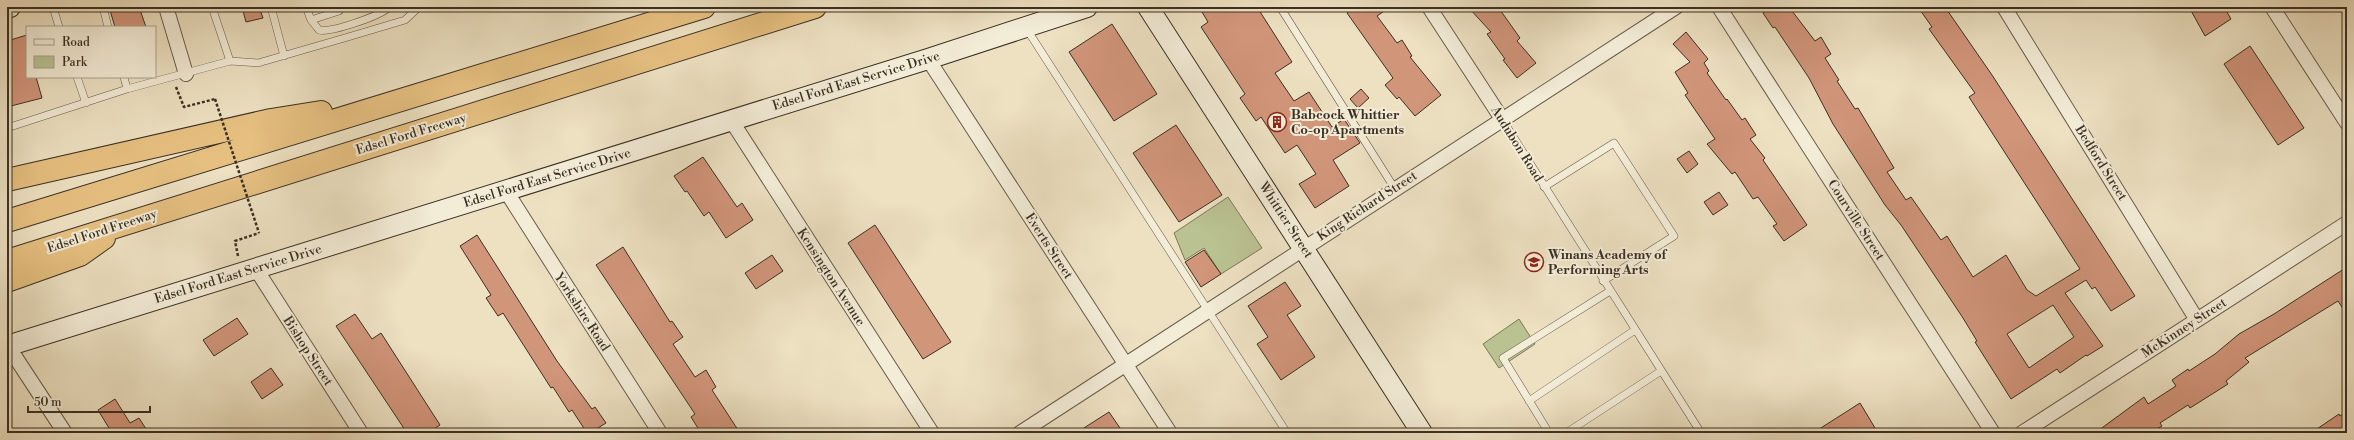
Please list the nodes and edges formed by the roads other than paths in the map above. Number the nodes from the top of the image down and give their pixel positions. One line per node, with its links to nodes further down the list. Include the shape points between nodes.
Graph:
1 (10, 7): 21 (street)
2 (53, 7): 24 (lane)
3 (103, 7): 25 (lane)
4 (166, 7): 31 (street)
5 (212, 7): 30 (lane)
6 (271, 7): 28 (lane)
7 (306, 7): 22 (lane)
8 (338, 7): 22 (lane, via 339,11)
9 (389, 7): 23 (lane, via 378,15)
10 (419, 7): 27 (lane, via 405,20)
11 (704, 7): 35 (highway)
12 (815, 7): 47 (highway, Edsel Ford Freeway)
13 (1087, 7): 26 (street, Edsel Ford East Service Drive)
14 (1148, 7): 48 (street, Whittier Street)
15 (1280, 7): 43 (lane)
16 (1429, 7): 37 (street, Audubon Road)
17 (1676, 7): 37 (street, King Richard Street)
18 (1718, 7): 72 (street, Courville Street)
19 (2004, 7): 55 (street, Bedford Street)
20 (2272, 7): 39 (street)
21 (7, 8)
22 (311, 20): 23 (lane, via 315,28 322,31)
23 (344, 25): 27 (lane)
24 (59, 26)
25 (108, 26)
26 (1026, 27): 29 (street, Edsel Ford East Service Drive); 54 (lane)
27 (348, 37): 28 (lane)
28 (284, 56): 30 (lane, via 258,63)
29 (928, 58): 38 (street, Edsel Ford East Service Drive); 58 (street, Everts Street)
30 (230, 61): 31 (lane)
31 (186, 74): 34 (lane)
32 (77, 78): 36 (lane)
33 (124, 78): 34 (lane)
34 (127, 89): 36 (lane)
35 (408, 97): 41 (highway, via 270,120); 45 (highway)
36 (86, 103): 40 (lane)
37 (1502, 119): 42 (lane, Audubon Road); 43 (street, King Richard Street)
38 (731, 120): 44 (street, Edsel Ford East Service Drive); 64 (street, Kensington Avenue)
39 (2347, 123)
40 (7, 128)
41 (7, 180)
42 (1544, 187): 52 (lane, Audubon Road); 52 (lane, via 1614,143 1674,236)
43 (1395, 189): 48 (street, King Richard Street)
44 (506, 191): 50 (street, Edsel Ford East Service Drive); 63 (street, Yorkshire Road)
45 (7, 221)
46 (2347, 223): 55 (street, McKinney Street)
47 (124, 225): 49 (highway, Edsel Ford Freeway); 51 (highway, via 80,255)
48 (1304, 248): 54 (street, King Richard Street); 68 (street, Whittier Street)
49 (7, 261)
50 (249, 271): 57 (street, Edsel Ford East Service Drive); 62 (street, Bishop Street)
51 (7, 281)
52 (1603, 281): 53 (lane, Audubon Road)
53 (1610, 291): 56 (lane, Audubon Road); 60 (lane, via 1503,358)
54 (1208, 310): 58 (street, King Richard Street); 67 (lane)
55 (2197, 320): 73 (street, McKinney Street)
56 (1635, 330): 59 (lane, Audubon Road); 60 (lane)
57 (7, 346): 61 (street)
58 (1125, 364): 65 (street, King Richard Street); 66 (street, Everts Street)
59 (1661, 371): 70 (lane); 71 (lane, Audubon Road)
60 (1529, 401): 69 (lane)
61 (65, 433)
62 (361, 433)
63 (660, 433)
64 (932, 433)
65 (1020, 433)
66 (1170, 433)
67 (1287, 433)
68 (1422, 433)
69 (1549, 433)
70 (1566, 433)
71 (1701, 433)
72 (1993, 433)
73 (2022, 433)

